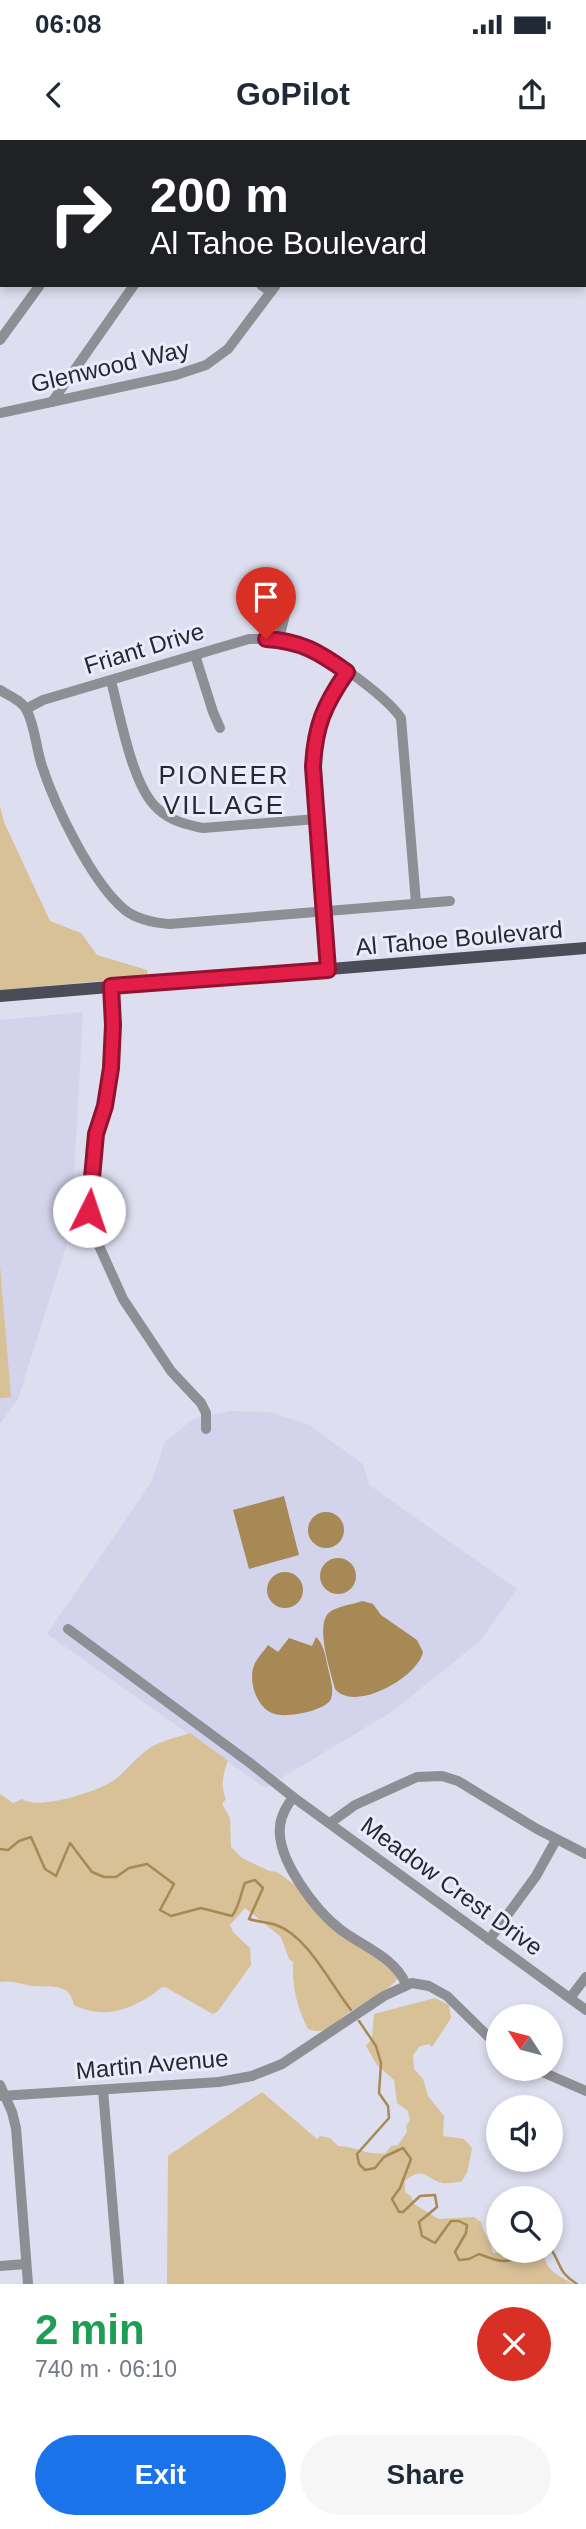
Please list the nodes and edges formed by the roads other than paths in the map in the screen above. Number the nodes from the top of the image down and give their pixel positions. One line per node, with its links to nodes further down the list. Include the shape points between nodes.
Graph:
1 (39, 287): 4 (street)
2 (133, 287): 5 (street)
3 (274, 289): 5 (street, Glenwood Way, via 228,349 206,365)
4 (0, 340)
5 (52, 402): 6 (street, Glenwood Way)
6 (0, 413)
7 (287, 606): 8 (street)
8 (279, 639): 9 (street, Friant Drive, via 249,639); 10 (street, Friant Drive, via 316,650)
9 (195, 655): 11 (street, Friant Drive); 14 (street)
10 (347, 672): 15 (street, via 318,722 313,767); 17 (street, Friant Drive, via 388,702 401,718)
11 (111, 681): 13 (street, Friant Drive); 15 (street, via 137,776 156,808 186,825 203,828)
12 (0, 690): 13 (street)
13 (26, 709): 18 (street, via 60,808 94,871 127,911 154,923 170,924)
14 (220, 728)
15 (317, 819): 18 (street)
16 (450, 901): 17 (street)
17 (416, 903): 18 (street)
18 (324, 911): 20 (street)
19 (586, 948): 20 (main road, Al Tahoe Boulevard)
20 (328, 970): 21 (main road, Al Tahoe Boulevard)
21 (111, 986): 22 (main road, Al Tahoe Boulevard); 23 (street, via 111,1068 96,1134 91,1228 123,1299 171,1371 201,1403)
22 (0, 996)
23 (206, 1429)
24 (68, 1629): 25 (street, Meadow Crest Drive)
25 (293, 1797): 26 (street, Meadow Crest Drive); 31 (street, via 279,1827 288,1863 331,1922 390,1962)
26 (330, 1823): 27 (street, via 355,1805 431,1774 458,1782); 29 (street, Meadow Crest Drive)
27 (556, 1840): 28 (street); 29 (street)
28 (586, 1854)
29 (489, 1940): 32 (street, Meadow Crest Drive)
30 (586, 1977): 32 (street)
31 (406, 1984): 34 (street, via 420,1983 438,1990); 37 (street, Martin Avenue, via 298,2056 252,2076)
32 (570, 1998): 33 (street, Meadow Crest Drive)
33 (586, 2010)
34 (486, 2034)
35 (563, 2081): 38 (street)
36 (0, 2085): 39 (street)
37 (103, 2090): 39 (street, Martin Avenue); 43 (street)
38 (586, 2091)
39 (3, 2096): 40 (street, via 16,2128)
40 (26, 2264): 41 (street); 42 (street)
41 (0, 2266)
42 (28, 2284)
43 (119, 2284)

